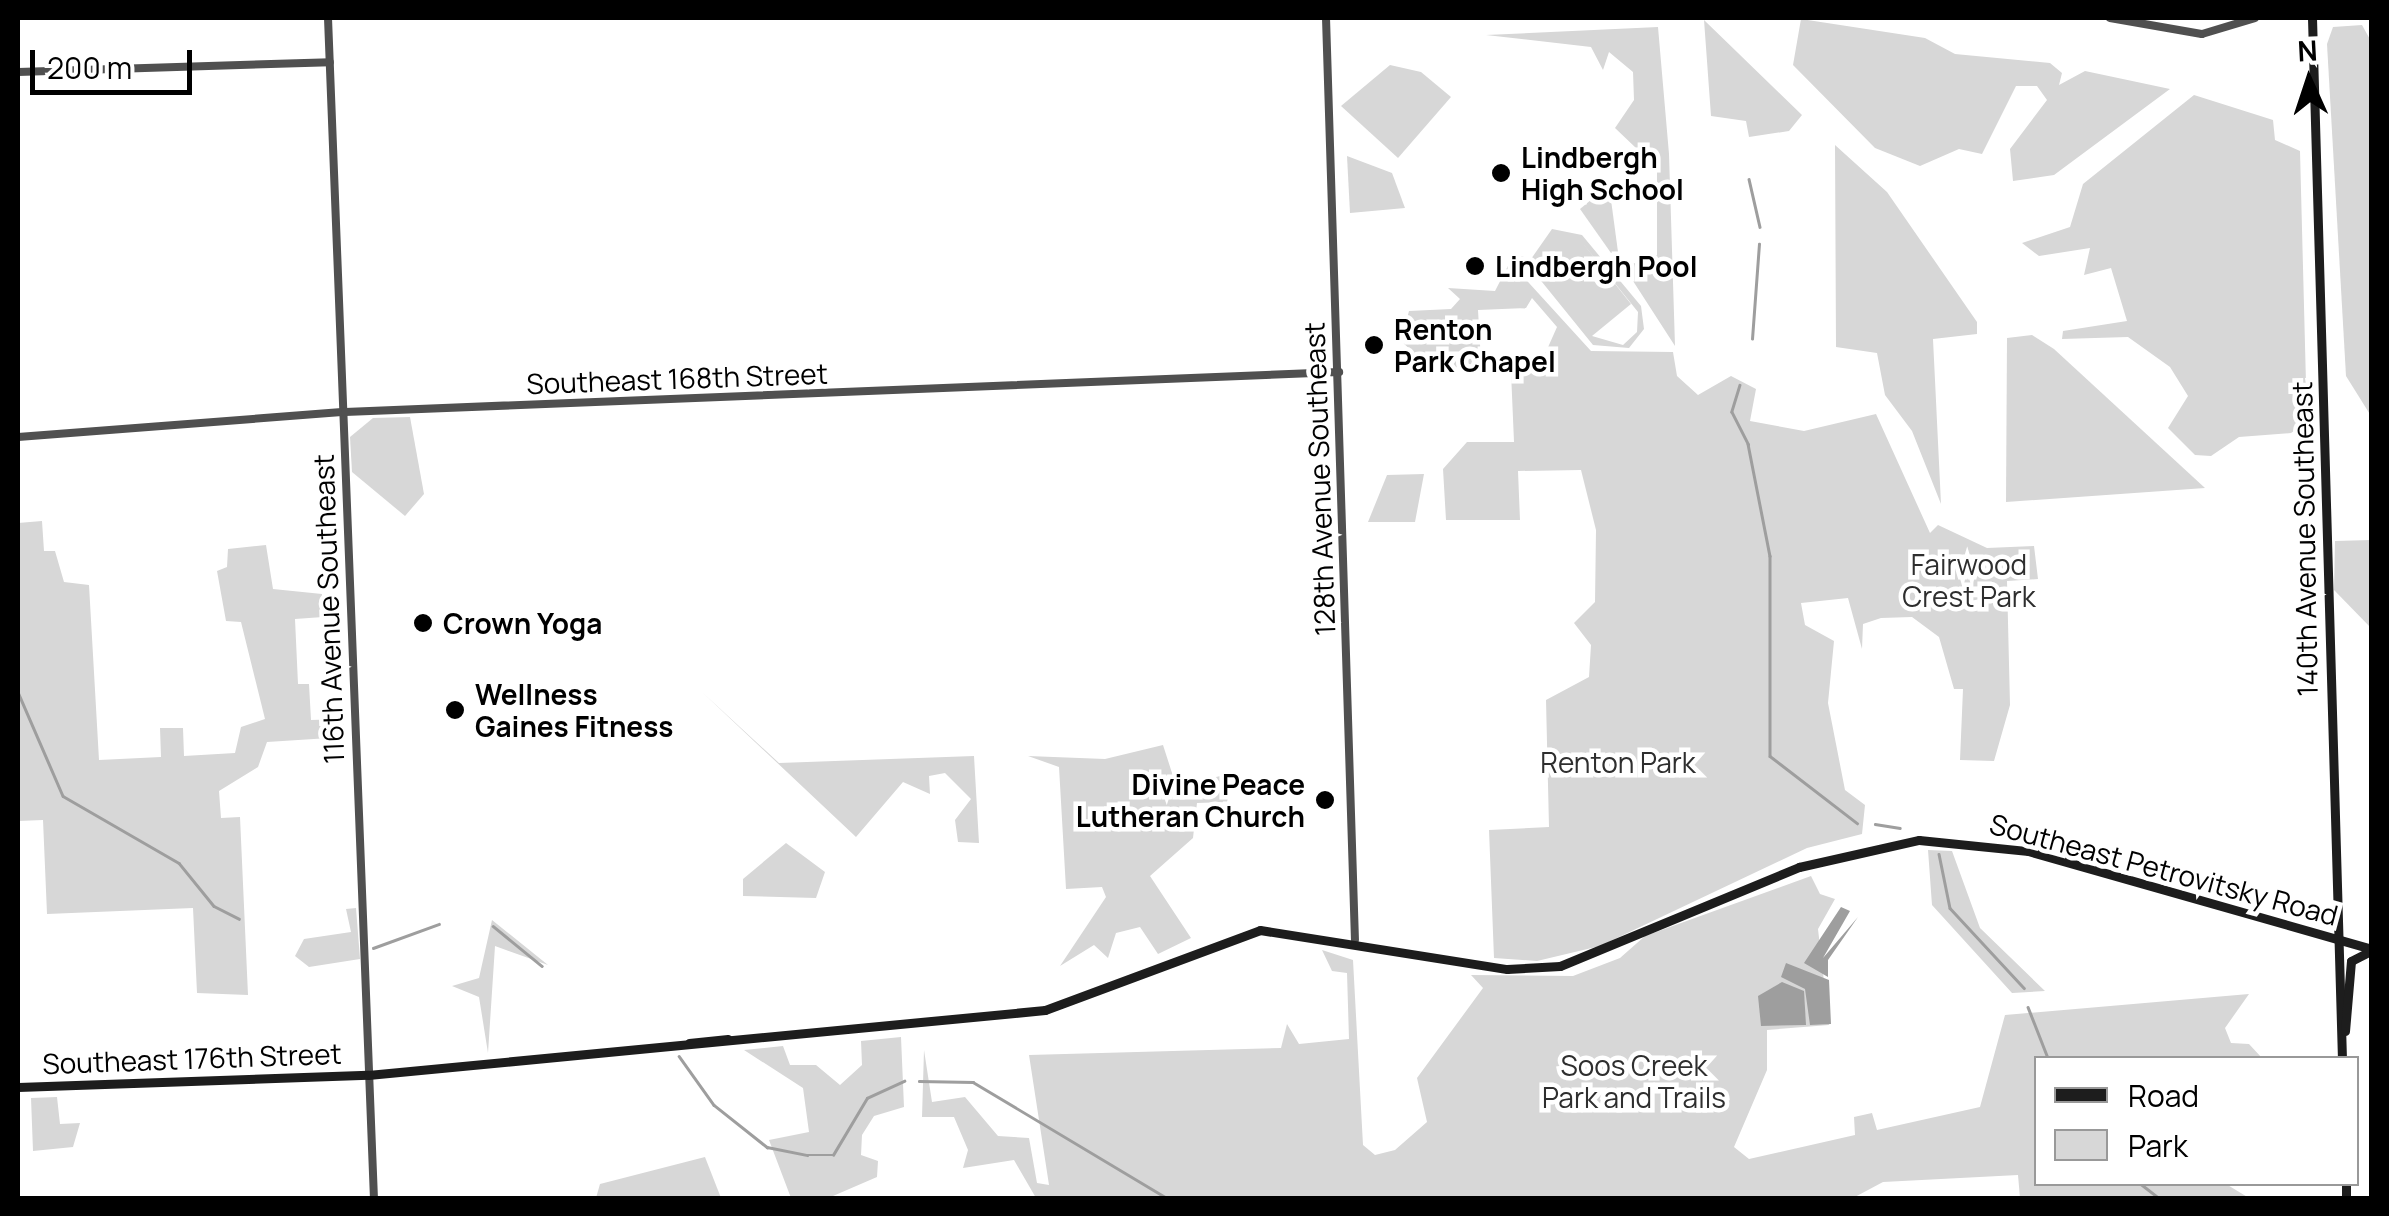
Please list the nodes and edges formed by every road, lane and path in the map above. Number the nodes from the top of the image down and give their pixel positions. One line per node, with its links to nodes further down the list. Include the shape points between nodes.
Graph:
1 (328, 18): 6 (street, 116th Avenue Southeast)
2 (1326, 18): 8 (street, 128th Avenue Southeast)
3 (2110, 18): 4 (street, via 2193,34)
4 (2255, 18)
5 (2312, 18): 11 (main road, 140th Avenue Southeast)
6 (330, 62): 7 (street); 9 (street, 116th Avenue Southeast)
7 (18, 72)
8 (1339, 372): 9 (street, Southeast 168th Street); 12 (street, 128th Avenue Southeast)
9 (345, 412): 10 (street, Southeast 168th Street); 16 (street, 116th Avenue Southeast)
10 (18, 437)
11 (2338, 938): 12 (main road, Southeast Petrovitsky Road, via 2028,851 1924,840 1800,867 1560,966 1507,968); 13 (main road, Southeast Petrovitsky Road); 14 (main road, 140th Avenue Southeast)
12 (1354, 940): 16 (main road, Southeast Petrovitsky Road, via 1246,931 1055,1008)
13 (2372, 950): 14 (main road, via 2350,965)
14 (2341, 1043): 15 (main road, 140th Avenue Southeast)
15 (2342, 1056)
16 (368, 1074): 17 (main road, Southeast 176th Street); 18 (street, 116th Avenue Southeast)
17 (18, 1087)
18 (374, 1198)

